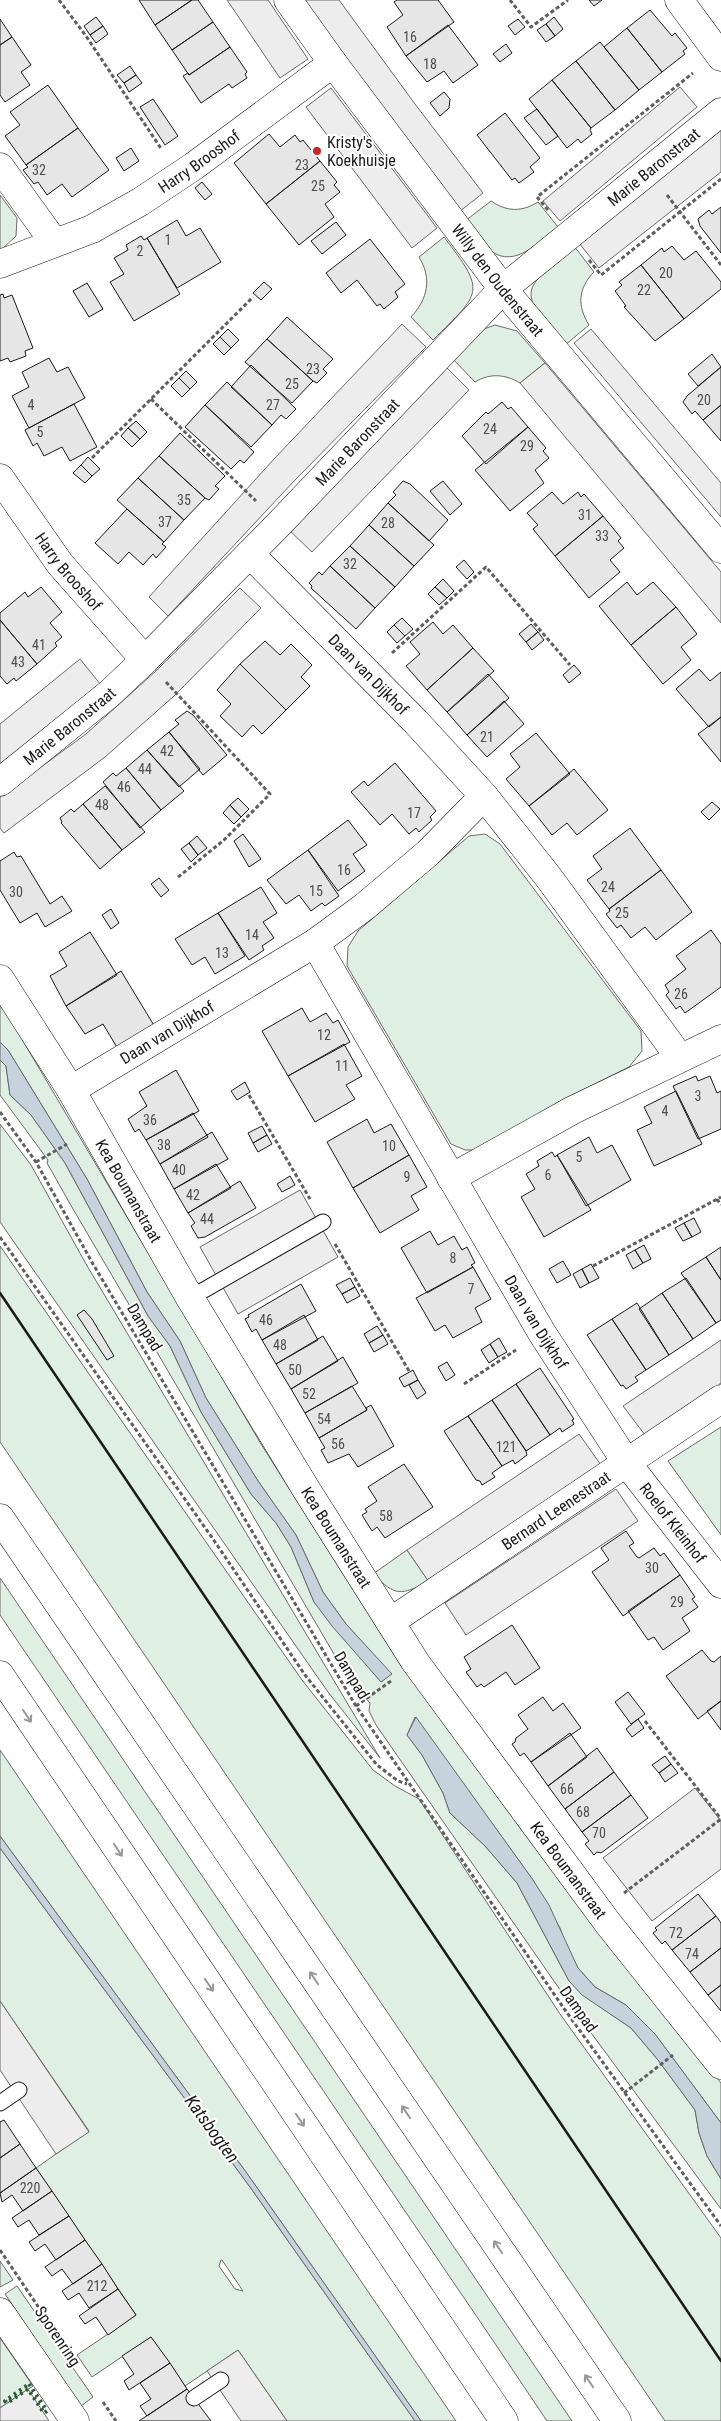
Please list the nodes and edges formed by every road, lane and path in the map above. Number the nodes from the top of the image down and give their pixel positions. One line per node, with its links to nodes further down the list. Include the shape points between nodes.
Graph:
1 (59, 0): 11 (path)
2 (288, 0): 7 (main road, Willy den Oudenstraat)
3 (510, 0): 4 (path, via 531,27)
4 (568, 0)
5 (679, 0): 6 (main road)
6 (721, 57)
7 (332, 63): 11 (main road, Harry Brooshof); 15 (main road, Willy den Oudenstraat)
8 (721, 112): 10 (main road, Marie Baronstraat)
9 (0, 167): 12 (main road)
10 (648, 171): 14 (path); 15 (main road, Marie Baronstraat)
11 (179, 176): 12 (main road, Harry Brooshof, via 92,228)
12 (54, 242): 13 (main road, Harry Brooshof)
13 (0, 264)
14 (721, 265)
15 (503, 289): 20 (main road, Marie Baronstraat); 21 (main road, Willy den Oudenstraat)
16 (253, 297): 17 (path)
17 (151, 399): 18 (path); 20 (path)
18 (92, 458)
19 (0, 478): 23 (main road, Harry Brooshof, via 60,564)
20 (279, 524): 22 (main road, Marie Baronstraat)
21 (721, 549)
22 (250, 554): 23 (main road, Marie Baronstraat); 25 (main road, Daan van Dijkhof)
23 (145, 660): 26 (main road, Marie Baronstraat, via 109,694); 28 (path, via 270,794 224,840)
24 (570, 665): 25 (path, via 486,567)
25 (369, 675): 27 (main road, Daan van Dijkhof)
26 (0, 782)
27 (484, 796): 29 (main road, Daan van Dijkhof, via 428,853); 32 (main road, Daan van Dijkhof, via 549,878)
28 (177, 878)
29 (315, 943): 33 (main road, Daan van Dijkhof); 37 (main road, Daan van Dijkhof)
30 (0, 979): 33 (main road, Kea Boumanstraat)
31 (721, 1039): 32 (main road)
32 (680, 1058): 37 (main road, via 572,1110)
33 (71, 1090): 43 (main road, Kea Boumanstraat)
34 (0, 1112): 36 (path, Dampad)
35 (71, 1142): 36 (path)
36 (36, 1162): 53 (path, Dampad, via 93,1264)
37 (451, 1178): 44 (main road, Daan van Dijkhof)
38 (719, 1198): 39 (path); 42 (path)
39 (721, 1205)
40 (322, 1222): 43 (lane)
41 (0, 1237): 55 (path, via 305,1675 377,1765 398,1782)
42 (593, 1266)
43 (190, 1298): 50 (main road, Kea Boumanstraat)
44 (542, 1333): 45 (path); 47 (main road, Daan van Dijkhof)
45 (464, 1384)
46 (721, 1399): 47 (main road, Bernard Leenestraat)
47 (626, 1462): 49 (main road, Roelof Kleinhof); 50 (main road, Bernard Leenestraat)
48 (0, 1518): 73 (main road, one-way to 48)
49 (721, 1584)
50 (390, 1622): 57 (main road, Kea Boumanstraat, via 422,1671)
51 (0, 1675): 72 (main road, one-way to 72)
52 (393, 1679): 53 (path)
53 (356, 1706): 55 (path, Dampad)
54 (645, 1721): 56 (path)
55 (408, 1784): 61 (path, Dampad)
56 (721, 1819): 57 (path)
57 (600, 1912): 59 (main road, Kea Boumanstraat)
58 (677, 2051): 61 (path)
59 (721, 2065)
60 (19, 2090): 62 (lane)
61 (624, 2093): 63 (path, Dampad)
62 (0, 2102)
63 (721, 2226)
64 (0, 2250): 66 (path, Sporenring)
65 (0, 2312): 70 (main road, Sporenring)
66 (68, 2349)
67 (221, 2380): 69 (lane)
68 (99, 2396): 71 (path)
69 (194, 2398)
70 (75, 2421)
71 (116, 2421)
72 (504, 2421)
73 (617, 2421)

